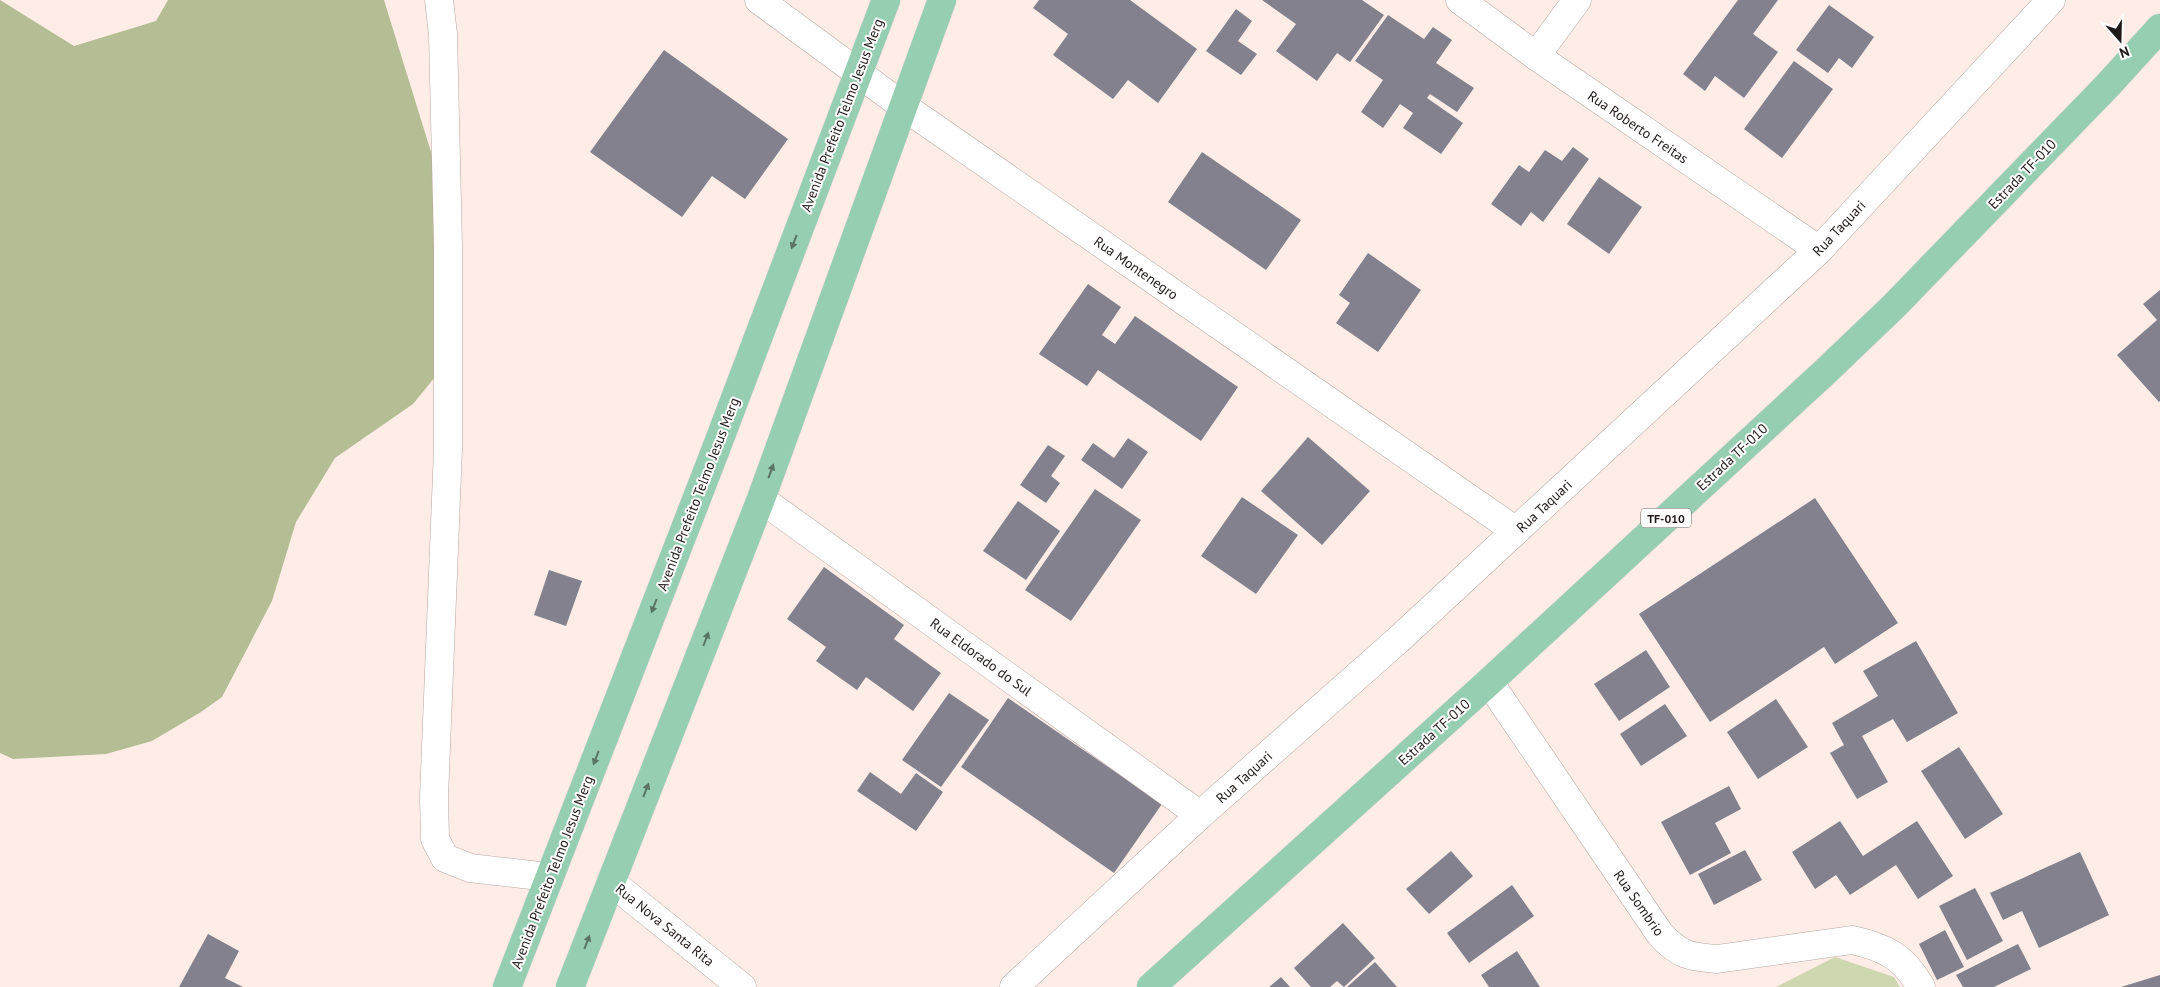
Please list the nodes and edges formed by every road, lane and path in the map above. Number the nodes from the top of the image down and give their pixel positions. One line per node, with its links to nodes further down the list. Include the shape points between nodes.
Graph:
1 (439, 0): 17 (street, via 447,227 448,448 435,839 445,858 470,868)
2 (759, 0): 10 (street, Rua Montenegro)
3 (886, 0): 10 (main road, Avenida Prefeito Telmo Jesus Merg)
4 (942, 0): 11 (main road)
5 (1460, 0): 9 (street, Rua Roberto Freitas)
6 (1577, 0): 9 (street)
7 (2051, 0): 12 (street, Rua Taquari)
8 (2160, 28): 15 (main road, Estrada TF-010 / TF-010, via 1894,306)
9 (1536, 56): 12 (street, Rua Roberto Freitas)
10 (858, 71): 11 (street, Rua Montenegro); 17 (main road, Avenida Prefeito Telmo Jesus Merg, one-way to 17, via 714,454)
11 (903, 106): 13 (main road, one-way to 11); 14 (street, Rua Montenegro)
12 (1819, 250): 14 (street, Rua Taquari)
13 (761, 499): 16 (street, Rua Eldorado do Sul); 18 (main road, one-way to 13)
14 (1516, 531): 16 (street, Rua Taquari)
15 (1489, 682): 23 (main road, Estrada TF-010 / TF-010); 24 (street, Rua Sombrio, via 1660,934 1674,949 1695,957 1717,959 1852,940 1890,952 1906,965)
16 (1200, 815): 22 (street, Rua Taquari)
17 (549, 877): 19 (main road, Avenida Prefeito Telmo Jesus Merg)
18 (610, 882): 20 (main road, one-way to 18); 21 (street, Rua Nova Santa Rita)
19 (507, 987)
20 (570, 987)
21 (742, 987)
22 (1014, 987)
23 (1151, 987)
24 (1921, 987)

